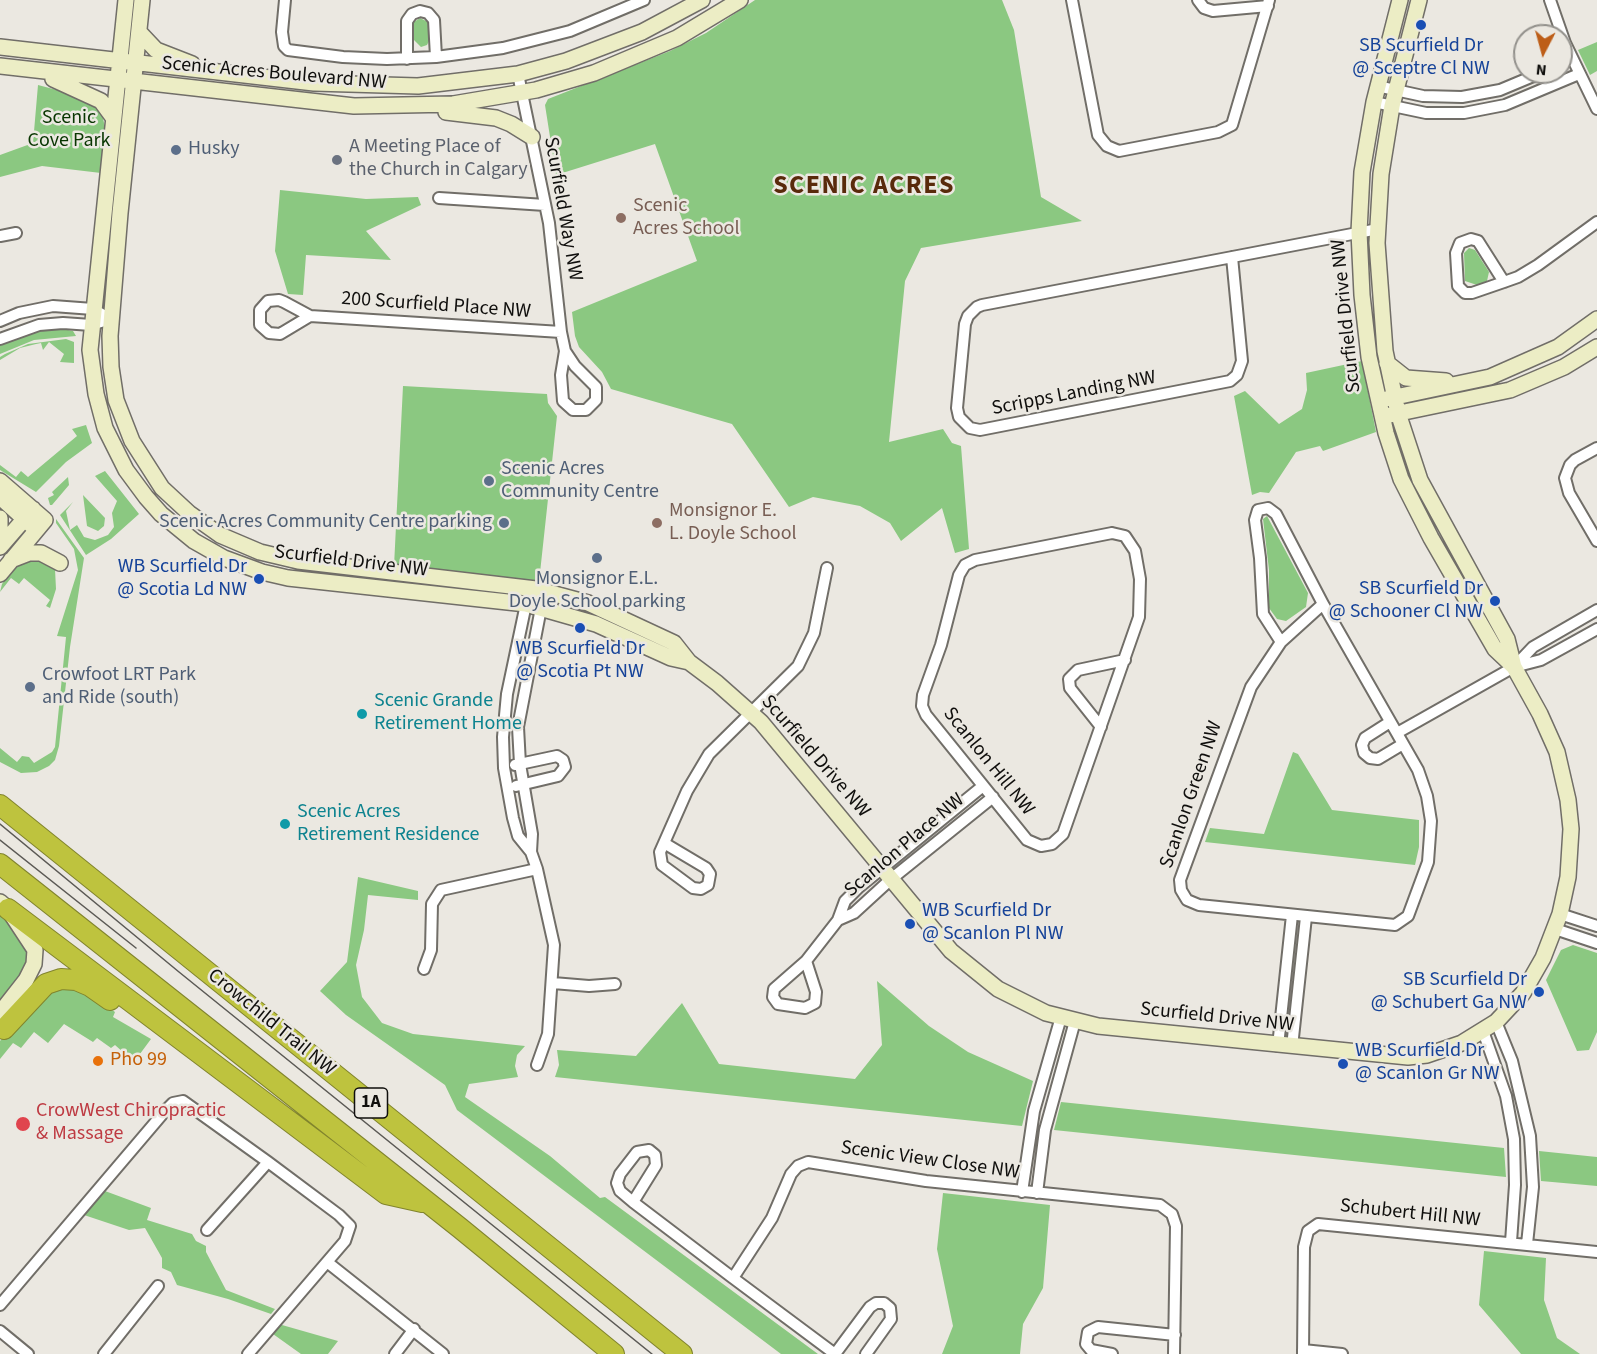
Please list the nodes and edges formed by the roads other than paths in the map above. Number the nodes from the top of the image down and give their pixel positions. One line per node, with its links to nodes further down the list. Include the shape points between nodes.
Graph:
1 (126, 0): 19 (street, Scurfield Drive NW)
2 (142, 0): 14 (street, Scurfield Drive NW)
3 (285, 0): 17 (street, via 282,32 288,50)
4 (644, 0): 16 (street, via 555,36 493,50)
5 (702, 0): 24 (street, Scenic Acres Boulevard NW, via 618,43)
6 (740, 0): 31 (street, Scenic Acres Boulevard NW, via 641,55)
7 (1072, 0): 12 (street, via 1098,135 1107,147 1119,151 1218,132 1232,125)
8 (1198, 0): 12 (street, via 1213,11)
9 (1400, 0): 29 (street, Scurfield Drive NW)
10 (1419, 0): 30 (street, Scurfield Drive NW)
11 (1550, 0): 13 (street)
12 (1268, 3)
13 (1559, 24)
14 (139, 32): 20 (street, Scurfield Drive NW); 23 (street, via 156,51)
15 (0, 47): 19 (street, Scenic Acres Boulevard NW)
16 (436, 57): 17 (street); 17 (street, via 434,20 420,11 407,21)
17 (407, 59)
18 (1573, 61): 25 (street)
19 (119, 62): 20 (street, Scenic Acres Boulevard NW); 26 (street, Scurfield Drive NW)
20 (136, 64): 23 (street, Scenic Acres Boulevard NW); 27 (street, Scurfield Drive NW)
21 (0, 66): 22 (street, Scenic Acres Boulevard NW)
22 (22, 69): 26 (street, Scenic Acres Boulevard NW); 38 (street, via 85,92 101,101)
23 (205, 71): 24 (street, Scenic Acres Boulevard NW, via 386,87 459,83)
24 (518, 74): 31 (street, Scurfield Way NW)
25 (1579, 74): 36 (street); 37 (street)
26 (117, 80): 27 (street, Scenic Acres Boulevard NW); 38 (street, Scurfield Drive NW)
27 (134, 82): 34 (street, Scenic Acres Boulevard NW, via 354,106); 51 (street, Scurfield Drive NW)
28 (1513, 83): 32 (street)
29 (1377, 86): 30 (street); 33 (street, Scurfield Drive NW)
30 (1396, 90): 32 (street, via 1439,98); 35 (street, Scurfield Drive NW)
31 (521, 93): 34 (street, Scenic Acres Boulevard NW); 39 (street, Scurfield Way NW)
32 (1484, 94): 36 (street)
33 (1374, 102): 35 (street); 45 (street, Scurfield Drive NW, via 1362,172)
34 (426, 106): 39 (street, via 496,118)
35 (1392, 106): 36 (street, via 1446,114); 43 (street, Scurfield Drive NW, via 1381,174)
36 (1488, 110)
37 (1597, 110)
38 (112, 116): 49 (street, Scurfield Drive NW)
39 (532, 137): 41 (street, Scurfield Way NW)
40 (439, 198): 41 (street)
41 (545, 205): 55 (street, Scurfield Way NW)
42 (1597, 222): 48 (street, via 1538,266)
43 (1378, 229): 45 (street, Scripps Landing NW); 59 (street, Scurfield Drive NW, via 1379,296)
44 (16, 232): 46 (street)
45 (1359, 232): 47 (street, Scripps Landing NW); 62 (street, Scurfield Drive NW, via 1362,295)
46 (0, 236)
47 (1232, 257): 47 (street, Scripps Landing NW, via 977,307 965,324 959,417 970,428 980,430 1230,381 1238,375 1242,362)
48 (1504, 282): 48 (street, via 1478,241 1467,239 1460,243 1456,253 1457,283 1462,291 1472,293)
49 (93, 309): 51 (street); 53 (street, via 43,308); 54 (street, Scurfield Drive NW)
50 (310, 316): 50 (street, 200 Scurfield Place NW, via 273,300 263,304 258,319 264,330 274,334 286,332); 55 (street, 200 Scurfield Place NW)
51 (111, 318): 54 (street); 75 (street, Scurfield Drive NW, via 111,367 122,419 162,488 207,527 245,547 284,559)
52 (1597, 319): 60 (street, via 1558,347)
53 (0, 321)
54 (91, 325): 56 (street, via 39,325); 78 (street, Scurfield Drive NW, via 93,379 105,428 126,470 161,514 194,541 244,567 288,578)
55 (561, 332): 58 (street, Scurfield Way NW)
56 (0, 339)
57 (1597, 347): 63 (street, via 1564,367 1510,390)
58 (565, 351): 58 (street, Scurfield Way NW, via 561,375 563,400 573,410 586,410 596,400 596,387)
59 (1387, 363): 60 (street, via 1406,378 1420,381); 61 (street, Scurfield Drive NW)
60 (1490, 377): 61 (street)
61 (1394, 397): 62 (street); 63 (street, Scurfield Drive NW)
62 (1377, 400): 64 (street, Scurfield Drive NW)
63 (1398, 413): 64 (street); 87 (street, Scurfield Drive NW, via 1420,480 1507,639)
64 (1381, 416): 87 (street, Scurfield Drive NW, via 1394,462 1418,514 1495,649)
65 (1597, 448): 71 (street, via 1570,465 1565,478 1569,493)
66 (0, 481): 68 (street)
67 (0, 497): 68 (street)
68 (29, 513): 72 (street); 73 (street, via 40,525)
69 (0, 518): 70 (street)
70 (0, 540)
71 (1597, 541)
72 (0, 547)
73 (11, 560): 74 (street, via 41,553); 77 (street)
74 (60, 564)
75 (345, 566): 78 (street); 79 (street, Scurfield Drive NW)
76 (827, 568): 88 (street, via 809,646 783,684)
77 (0, 574)
78 (342, 584): 81 (street, Scurfield Drive NW)
79 (536, 589): 81 (street); 86 (street, Scurfield Drive NW, via 588,603 639,625 674,643)
80 (1323, 604): 84 (street, Scanlon Green NW); 84 (street, Scanlon Green NW, via 1274,511 1264,507 1258,510 1255,520 1263,614); 89 (street, Scanlon Green NW)
81 (533, 606): 86 (street, Scurfield Drive NW, via 596,624 671,658); 93 (street, via 520,710); 94 (street, via 505,708)
82 (1597, 610): 87 (street, via 1533,647)
83 (1597, 629): 87 (street, via 1541,660)
84 (1281, 642): 107 (street, Scanlon Green NW, via 1248,694 1180,884 1187,900 1195,904)
85 (1125, 660): 90 (street, Scanlon Hill NW); 90 (street, via 1078,670 1069,679 1070,688); 96 (street, Scanlon Hill NW, via 1141,598 1135,551 1125,536 1112,533 965,565 958,575 922,701 926,715)
86 (689, 662): 88 (street, Scurfield Drive NW)
87 (1514, 667): 91 (street); 106 (street, Scurfield Drive NW, via 1557,752 1568,800 1570,852)
88 (752, 713): 100 (street, via 727,734 698,769); 104 (street, Scurfield Drive NW)
89 (1390, 722): 91 (street, Scanlon Green NW); 92 (street, via 1365,738 1364,753 1378,759)
90 (1101, 727): 98 (street, Scanlon Hill NW, via 1063,834 1057,840 1041,846 1027,840)
91 (1397, 734): 92 (street, Scanlon Green NW)
92 (1403, 744): 108 (street, Scanlon Green NW, via 1423,784 1431,821 1428,862 1408,916 1400,923 1388,925)
93 (520, 764): 94 (street); 95 (street); 95 (street, via 553,756 565,763 558,776)
94 (504, 768): 97 (street)
95 (522, 784): 97 (street); 101 (street, via 532,834)
96 (983, 786): 98 (street, Scanlon Hill NW); 104 (street, Scanlon Place NW)
97 (507, 788): 101 (street, via 518,836)
98 (993, 797): 104 (street, Scanlon Place NW)
99 (0, 805): 148 (highway, Crowchild Trail NW / 1A)
100 (664, 843): 100 (street, via 660,852 662,865 693,888 708,885 710,874 706,868)
101 (531, 852): 103 (street)
102 (0, 864): 129 (highway, 1A)
103 (537, 869): 113 (street, via 441,890 432,904 431,950); 114 (street, via 554,945)
104 (886, 874): 112 (street, Scanlon Place NW, via 845,901 838,920); 116 (street, Scurfield Drive NW, via 934,933 968,967 1013,997)
105 (4, 905): 118 (street, via 35,950 34,964); 122 (highway)
106 (1560, 914): 109 (street); 110 (street, Scurfield Drive NW)
107 (1292, 915): 108 (street, Scanlon Green NW); 120 (street)
108 (1306, 917): 120 (street)
109 (1597, 926)
110 (1555, 929): 111 (street); 117 (street, Scurfield Drive NW, via 1523,993)
111 (1597, 943)
112 (806, 961): 112 (street, Scanlon Place NW, via 774,989 773,997 778,1004 806,1008 814,1003 816,992)
113 (424, 969)
114 (553, 982): 115 (street, via 589,987); 121 (street, via 548,1034)
115 (615, 984)
116 (1068, 1019): 120 (street, Scurfield Drive NW); 126 (street, via 1034,1111); 127 (street, via 1045,1130)
117 (1496, 1022): 119 (street, Scurfield Drive NW); 123 (street, via 1518,1083)
118 (1, 1025): 122 (highway, via 46,984 76,980 234,1088)
119 (1483, 1031): 120 (street, Scurfield Drive NW, via 1440,1051 1408,1057); 124 (street, via 1506,1096)
120 (1285, 1046)
121 (537, 1065)
122 (256, 1098): 129 (highway, via 386,1194)
123 (1530, 1136): 124 (street); 132 (street, via 1533,1187)
124 (1514, 1139): 131 (street)
125 (268, 1162): 130 (street); 134 (street, via 350,1226 345,1241); 137 (street, via 196,1108 183,1101 173,1102)
126 (1022, 1192): 127 (street, Scenic View Close NW); 135 (street, Scenic View Close NW, via 804,1163 791,1174 772,1218)
127 (1037, 1193): 140 (street, Scenic View Close NW, via 1160,1205 1172,1214 1176,1226)
128 (633, 1202): 128 (street, via 656,1165 655,1155 648,1150 637,1152 620,1174 618,1187); 135 (street)
129 (429, 1204): 147 (highway, 1A)
130 (207, 1230)
131 (1511, 1242): 132 (street, Schubert Hill NW); 141 (street, Schubert Hill NW, via 1314,1225 1304,1247)
132 (1527, 1244): 133 (street, Schubert Hill NW)
133 (1597, 1252)
134 (327, 1262): 138 (street); 144 (street)
135 (732, 1278): 149 (street)
136 (158, 1286): 143 (street)
137 (0, 1305)
138 (414, 1329): 145 (street); 146 (street)
139 (0, 1331): 142 (street)
140 (1175, 1335): 151 (street, via 1098,1327 1088,1332 1086,1344 1091,1350); 152 (street, Scenic View Close NW)
141 (1303, 1352): 153 (street)
142 (28, 1354)
143 (104, 1354)
144 (248, 1354)
145 (395, 1354)
146 (444, 1354)
147 (615, 1354)
148 (682, 1354)
149 (835, 1354): 150 (street, via 870,1307 884,1304 890,1308 891,1319)
150 (866, 1354)
151 (1112, 1354)
152 (1174, 1354)
153 (1342, 1354)

